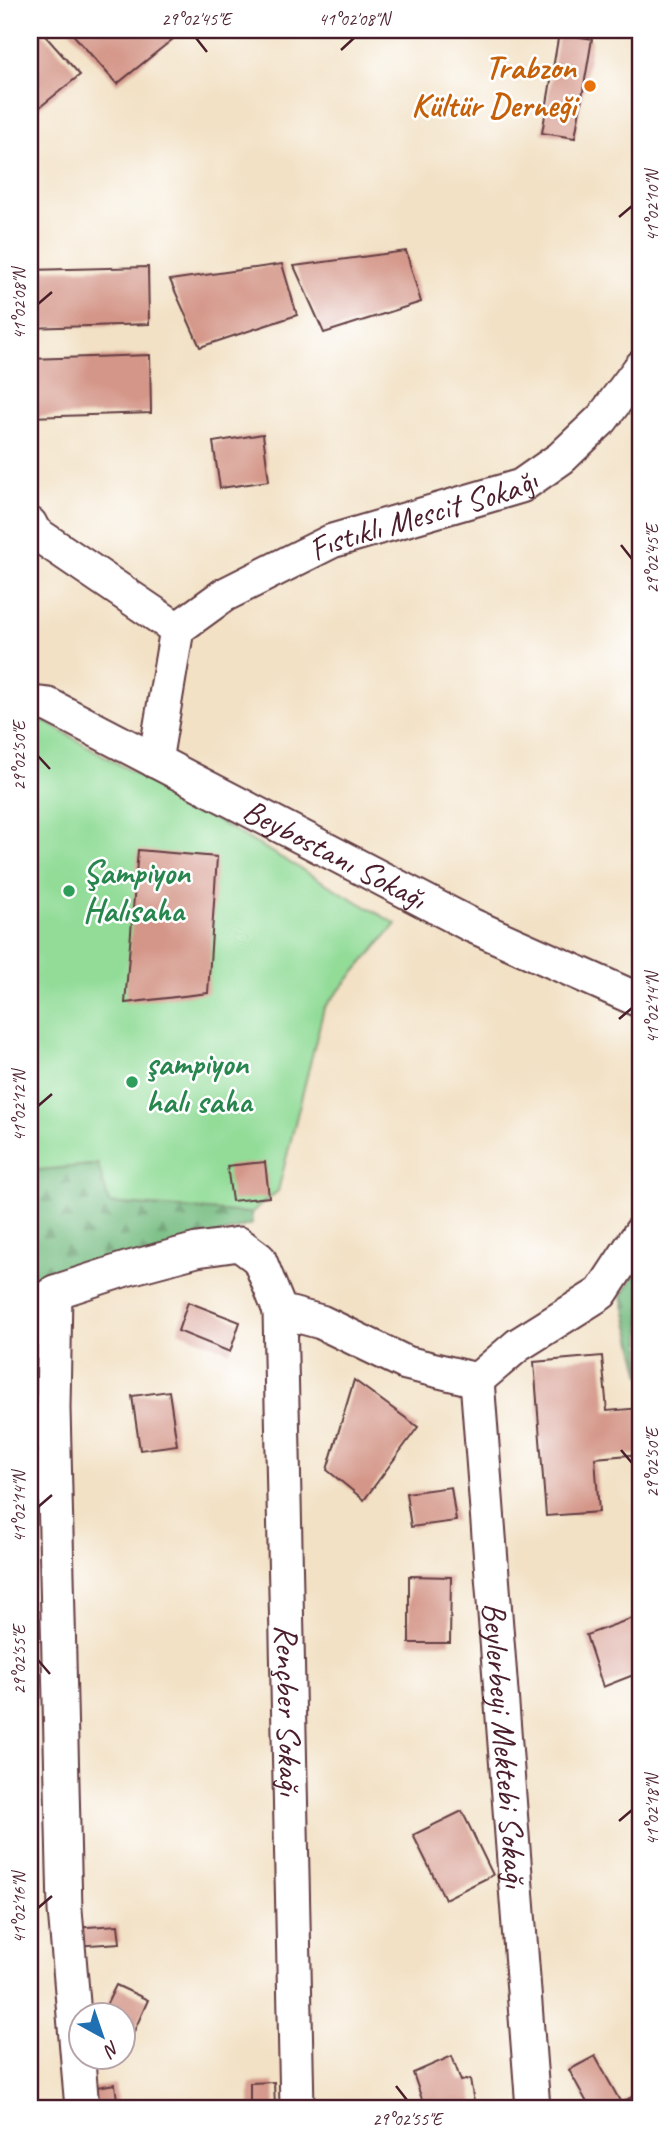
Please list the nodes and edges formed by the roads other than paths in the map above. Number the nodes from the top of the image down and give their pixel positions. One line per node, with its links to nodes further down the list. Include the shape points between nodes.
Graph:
1 (641, 367): 3 (street, Fıstıklı Mescit Sokağı, via 602,419 561,458 521,486 332,541 225,595)
2 (30, 524): 3 (street, via 34,532)
3 (177, 629): 5 (street)
4 (30, 703): 5 (street, Beybostanı Sokağı, via 48,705)
5 (155, 761): 6 (street, Beybostanı Sokağı, via 471,925)
6 (641, 1001)
7 (641, 1232): 10 (street, via 601,1293 518,1345)
8 (42, 1301): 9 (street, via 126,1269 239,1244 259,1259); 11 (street, via 53,1408 65,1910)
9 (280, 1311): 10 (street, via 321,1322 406,1363); 12 (street, Rençber Sokağı)
10 (477, 1380): 13 (street, Beylerbeyi Mektebi Sokağı)
11 (82, 2108)
12 (298, 2108)
13 (533, 2108)

